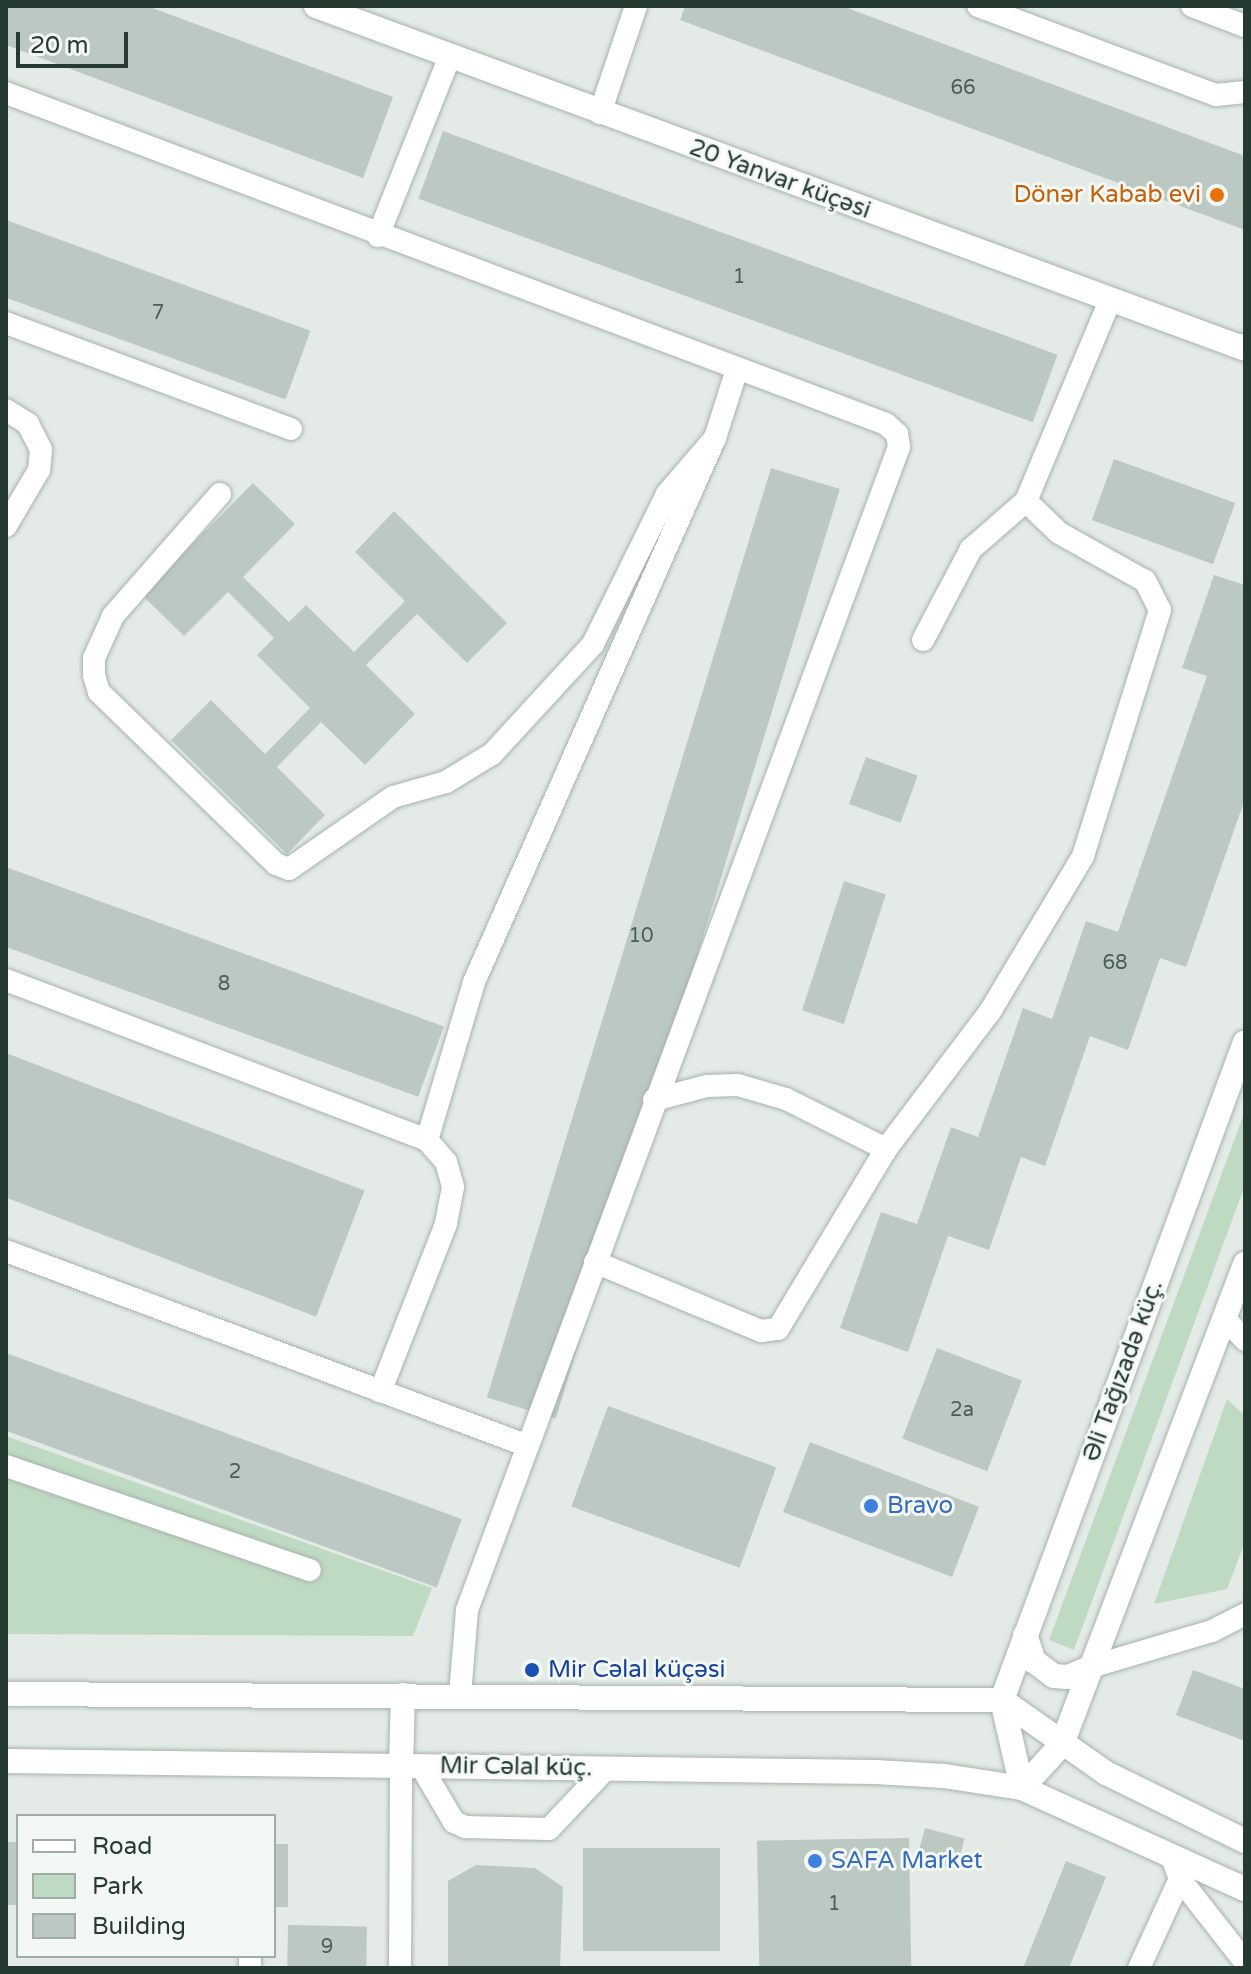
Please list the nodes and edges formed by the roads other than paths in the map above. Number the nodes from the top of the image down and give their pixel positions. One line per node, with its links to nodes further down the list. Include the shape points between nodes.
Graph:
1 (316, 6): 6 (street, 20 Yanvar küçəsi)
2 (636, 6): 9 (lane)
3 (978, 6): 7 (lane, via 1216,95)
4 (1192, 6): 5 (lane)
5 (1245, 26)
6 (450, 56): 9 (street, 20 Yanvar küçəsi); 10 (lane)
7 (1245, 92)
8 (6, 93): 10 (lane)
9 (600, 113): 11 (street, 20 Yanvar küçəsi)
10 (378, 236): 14 (lane)
11 (1110, 300): 13 (street, 20 Yanvar küçəsi); 19 (lane)
12 (6, 323): 16 (lane)
13 (1241, 347)
14 (736, 372): 17 (lane); 24 (lane, via 886,424 897,434 899,447)
15 (6, 410): 20 (lane, via 28,424 41,449 39,470)
16 (291, 429)
17 (715, 438): 18 (lane, via 667,494 593,644 492,754 446,782 393,797 289,869 276,864 99,692 94,675 94,658 113,616); 25 (lane, via 474,982)
18 (220, 494)
19 (1026, 501): 21 (lane, via 971,549); 26 (lane, via 1059,533 1145,581 1160,610 1154,639 1083,856 991,1010)
20 (6, 526)
21 (923, 640)
22 (6, 980): 25 (lane)
23 (1245, 1042): 37 (street, Əli Tağızadə küç.)
24 (654, 1100): 26 (lane, via 707,1086 738,1085 786,1099); 28 (lane)
25 (427, 1140): 32 (lane, via 446,1162 453,1187 446,1224)
26 (886, 1149): 28 (lane, via 778,1329 761,1331)
27 (6, 1251): 32 (lane)
28 (595, 1262): 33 (lane)
29 (1245, 1264): 30 (street)
30 (1225, 1319): 31 (lane); 38 (street)
31 (1245, 1340)
32 (380, 1392): 33 (lane)
33 (528, 1446): 41 (lane, via 467,1610)
34 (6, 1466): 35 (lane)
35 (310, 1570)
36 (1245, 1614): 38 (lane, via 1212,1631)
37 (1025, 1635): 38 (street, via 1034,1661 1054,1676 1068,1677); 42 (street, Əli Tağızadə küç.)
38 (1094, 1666): 43 (street)
39 (6, 1694): 40 (street)
40 (403, 1695): 41 (street); 45 (street)
41 (460, 1696): 42 (street)
42 (1002, 1700): 43 (street); 47 (street)
43 (1062, 1744): 47 (street); 48 (street, via 1150,1797)
44 (6, 1761): 45 (street, Mir Cəlal küç.)
45 (411, 1766): 46 (street, Mir Cəlal küç.); 46 (lane, via 454,1822 465,1827 535,1829 559,1822); 52 (lane)
46 (606, 1769): 47 (street, Mir Cəlal küç., via 913,1774)
47 (1022, 1788): 49 (street, Mir Cəlal küç.)
48 (1245, 1841)
49 (1176, 1868): 50 (street, Mir Cəlal küç.); 51 (lane); 53 (lane)
50 (1245, 1889)
51 (1245, 1962)
52 (400, 1968)
53 (1139, 1968)

